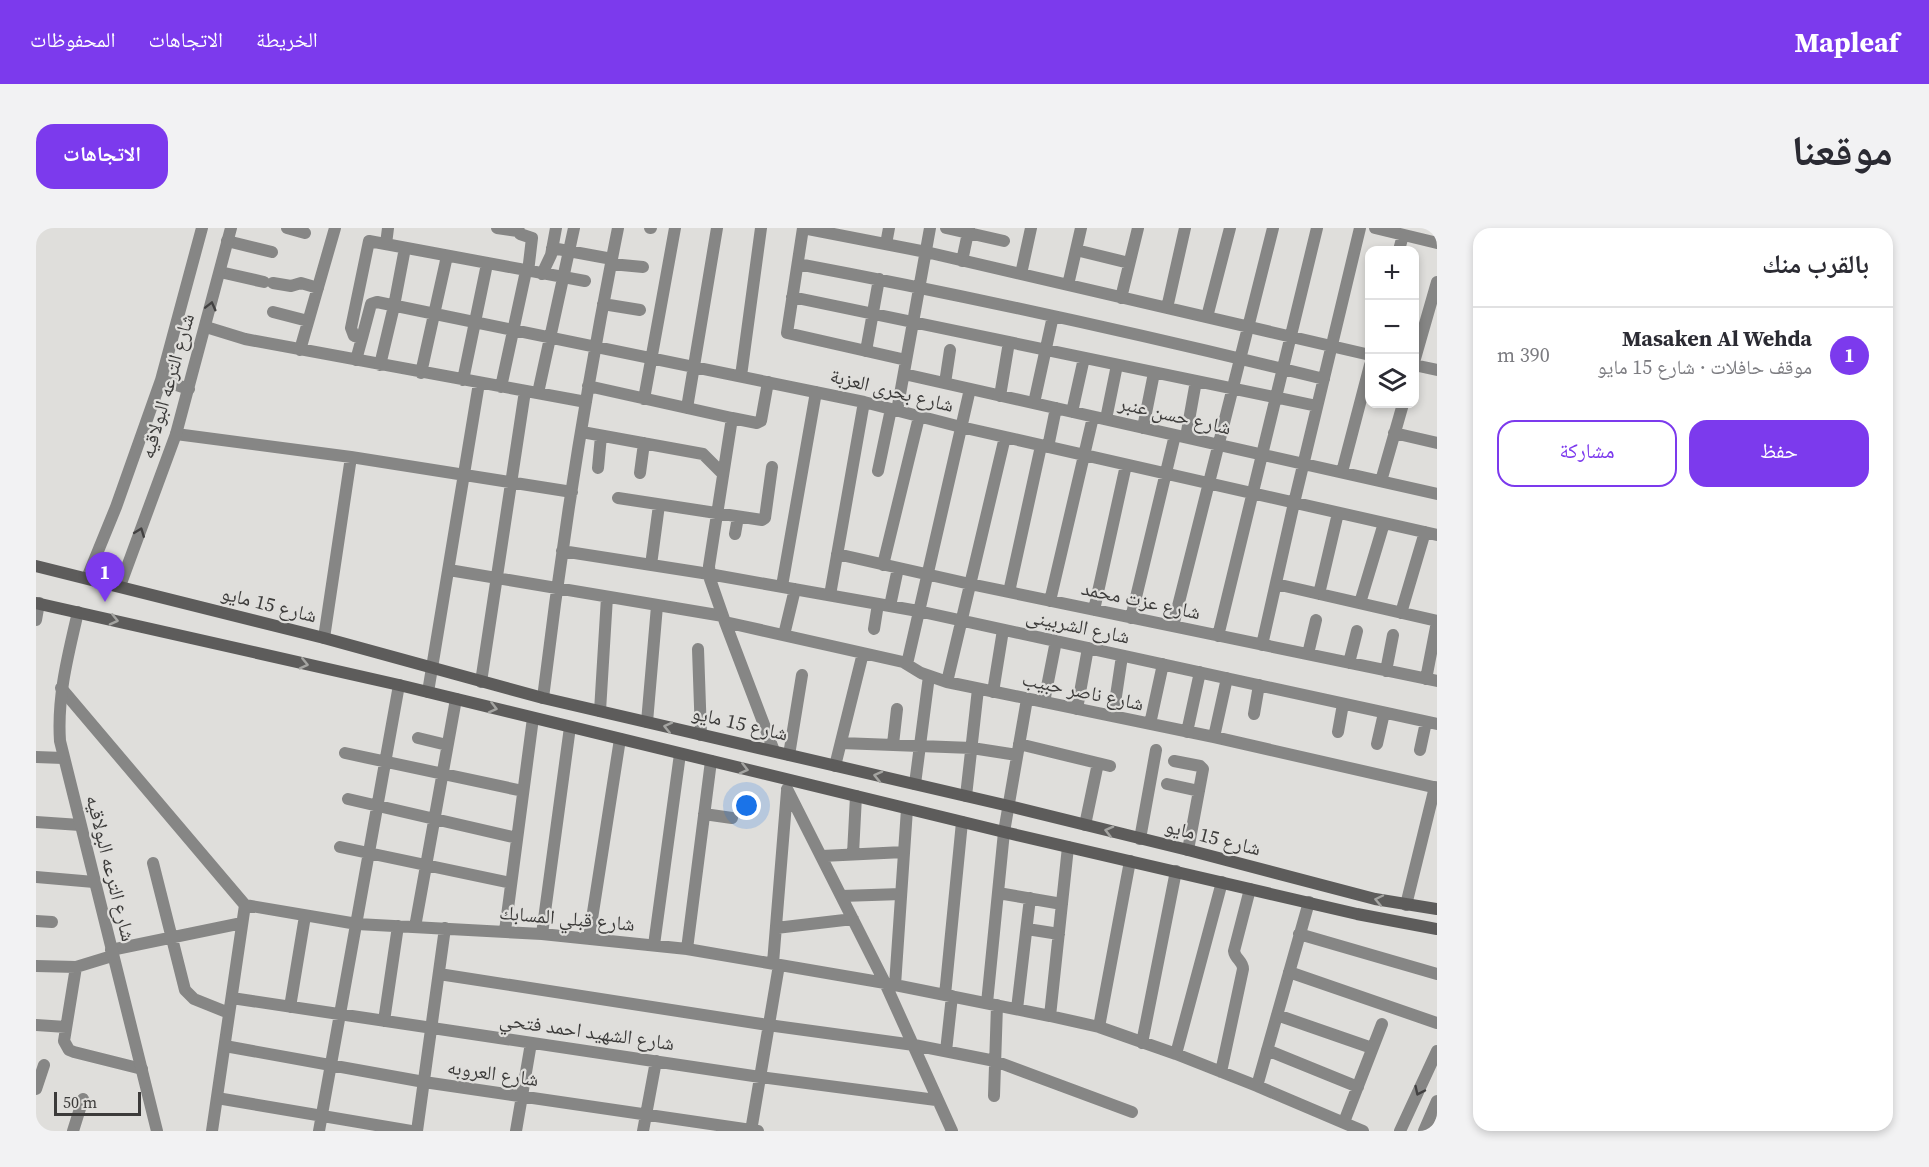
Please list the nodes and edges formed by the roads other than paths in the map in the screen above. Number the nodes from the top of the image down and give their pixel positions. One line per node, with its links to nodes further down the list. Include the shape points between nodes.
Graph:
1 (202, 228): 106 (street, شارع الترعه البولاقيه)
2 (231, 228): 31 (street, شارع الترعه البولاقيه)
3 (287, 228): 29 (street)
4 (335, 228): 60 (street)
5 (388, 228): 34 (street)
6 (497, 228): 26 (street)
7 (556, 228): 38 (street)
8 (574, 228): 40 (street)
9 (618, 228): 45 (street)
10 (675, 228): 92 (street)
11 (717, 228): 98 (street)
12 (762, 228): 104 (street)
13 (803, 228): 28 (street); 48 (street)
14 (889, 228): 35 (street)
15 (930, 228): 42 (street)
16 (946, 228): 27 (street)
17 (1031, 228): 53 (street)
18 (1081, 228): 39 (street)
19 (1138, 228): 46 (street)
20 (1185, 228): 65 (street)
21 (1230, 228): 71 (street)
22 (1273, 228): 76 (street)
23 (1317, 228): 78 (street)
24 (1360, 228): 82 (street)
25 (1376, 228): 30 (street)
26 (518, 229): 50 (street, via 532,238)
27 (969, 231): 32 (street); 44 (street)
28 (846, 232): 35 (street)
29 (305, 233)
30 (1402, 235): 33 (street); 36 (street)
31 (227, 241): 41 (street); 51 (street, شارع الترعه البولاقيه)
32 (1004, 241)
33 (1437, 243)
34 (386, 244): 37 (street); 80 (street, via 369,241 351,330 354,336)
35 (886, 244): 42 (street)
36 (1400, 246)
37 (405, 248): 43 (street); 64 (street)
38 (552, 248): 40 (street); 52 (street)
39 (1076, 250): 46 (street); 58 (street)
40 (570, 251): 45 (street); 54 (street)
41 (272, 252)
42 (926, 252): 44 (street); 59 (street)
43 (447, 256): 47 (street); 68 (street)
44 (962, 261): 53 (street)
45 (611, 262): 49 (street); 63 (street)
46 (1130, 263): 62 (street)
47 (487, 264): 50 (street); 73 (street)
48 (798, 264): 55 (street); 61 (street)
49 (643, 267)
50 (527, 271): 52 (street); 77 (street)
51 (220, 272): 60 (street, via 268,283 301,283); 75 (street, شارع الترعه البولاقيه, one-way to 51)
52 (542, 274): 54 (street)
53 (1021, 274): 58 (street)
54 (564, 278): 56 (street); 79 (street)
55 (879, 279): 59 (street); 69 (street)
56 (585, 281)
57 (1437, 282): 89 (street)
58 (1068, 285): 62 (street)
59 (920, 287): 70 (street); 74 (street)
60 (318, 288): 72 (street)
61 (792, 297): 69 (street); 87 (street, via 787,333)
62 (1121, 298): 65 (street)
63 (603, 304): 66 (street); 83 (street)
64 (394, 306): 68 (street, شارع بحرى العزبة); 80 (street, شارع بحرى العزبة, via 372,303); 95 (street)
65 (1167, 308): 71 (street)
66 (640, 310)
67 (273, 312): 72 (street)
68 (434, 314): 73 (street, شارع بحرى العزبة); 101 (street)
69 (872, 314): 74 (street); 87 (street)
70 (1053, 316): 86 (street); 91 (street)
71 (1207, 317): 76 (street)
72 (308, 321): 84 (street)
73 (477, 321): 77 (street, شارع بحرى العزبة); 107 (street)
74 (913, 322): 81 (street); 94 (street)
75 (206, 327): 84 (street); 115 (street, شارع الترعه البولاقيه)
76 (1248, 327): 78 (street); 91 (street)
77 (513, 329): 79 (street, شارع بحرى العزبة); 114 (street)
78 (1289, 336): 82 (street); 99 (street)
79 (551, 337): 83 (street, شارع بحرى العزبة); 120 (street)
80 (362, 338): 93 (street)
81 (1009, 342): 86 (street); 121 (street)
82 (1332, 346): 88 (street); 105 (street)
83 (594, 347): 92 (street, شارع بحرى العزبة); 113 (street)
84 (300, 350): 93 (street)
85 (950, 350): 111 (street)
86 (1046, 350): 90 (street); 126 (street)
87 (866, 351): 94 (street)
88 (1366, 354)
89 (1417, 354)
90 (1084, 358): 96 (street); 132 (street)
91 (1240, 358): 99 (street); 117 (street)
92 (652, 359): 98 (street, شارع بحرى العزبة); 123 (street)
93 (356, 360): 95 (street)
94 (906, 360): 103 (street)
95 (380, 365): 101 (street)
96 (1117, 365): 102 (street); 136 (street)
97 (1419, 365): 100 (street)
98 (694, 366): 104 (street, شارع بحرى العزبة); 128 (street)
99 (1282, 369): 105 (street); 122 (street)
100 (1437, 370)
101 (421, 373): 107 (street)
102 (1154, 373): 108 (street); 138 (street)
103 (904, 374): 111 (street, شارع حسن عنبر); 131 (street)
104 (741, 376): 109 (street, شارع بحرى العزبة)
105 (1324, 379): 127 (street)
106 (161, 380): 115 (street); 186 (street, شارع الترعه البولاقيه)
107 (463, 380): 110 (street)
108 (1196, 381): 117 (street); 143 (street)
109 (768, 382): 119 (street, شارع بحرى العزبة); 135 (street, via 761,421)
110 (479, 383): 114 (street); 159 (street)
111 (945, 383): 116 (street, شارع حسن عنبر)
112 (1365, 384): 157 (street)
113 (588, 386): 123 (street); 124 (street)
114 (501, 387): 118 (street)
115 (189, 389): 141 (street, شارع الترعه البولاقيه)
116 (970, 389): 121 (street, شارع حسن عنبر); 137 (street)
117 (1233, 389): 122 (street); 147 (street)
118 (525, 391): 120 (street); 163 (street)
119 (816, 392): 125 (street, شارع بحرى العزبة); 191 (street)
120 (538, 393): 124 (street)
121 (1000, 396): 126 (street, شارع حسن عنبر)
122 (1275, 398): 127 (street); 149 (street)
123 (644, 399): 128 (street)
124 (586, 402): 139 (street)
125 (864, 402): 131 (street, شارع بحرى العزبة); 178 (street)
126 (1034, 403): 129 (street, شارع حسن عنبر)
127 (1317, 406): 152 (street)
128 (687, 408): 135 (street)
129 (1056, 408): 132 (street, شارع حسن عنبر); 148 (street)
130 (1401, 408): 140 (street)
131 (894, 410): 133 (street, شارع بحرى العزبة); 156 (street)
132 (1072, 412): 134 (street, شارع حسن عنبر)
133 (920, 417): 137 (street, شارع بحرى العزبة); 180 (street)
134 (1093, 417): 136 (street, شارع حسن عنبر); 150 (street)
135 (732, 418): 160 (street)
136 (1106, 419): 138 (street, شارع حسن عنبر)
137 (961, 428): 144 (street, شارع بحرى العزبة); 185 (street)
138 (1143, 428): 143 (street, شارع حسن عنبر)
139 (582, 432): 142 (street); 165 (street)
140 (1394, 433): 146 (street); 162 (street)
141 (176, 434): 151 (street); 190 (street, شارع الترعه البولاقيه, one-way to 141)
142 (601, 436): 145 (street); 155 (street)
143 (1180, 436): 147 (street, شارع حسن عنبر); 161 (street)
144 (1005, 438): 148 (street, شارع بحرى العزبة); 188 (street)
145 (645, 443): 158 (street); 160 (street, via 703,454)
146 (1437, 443)
147 (1219, 445): 149 (street, شارع حسن عنبر); 164 (street)
148 (1044, 447): 150 (street, شارع بحرى العزبة); 194 (street)
149 (1262, 454): 152 (street, شارع حسن عنبر); 166 (street)
150 (1084, 456): 153 (street, شارع بحرى العزبة); 198 (street)
151 (351, 457): 159 (street); 220 (street)
152 (1303, 464): 157 (street, شارع حسن عنبر); 169 (street)
153 (1126, 465): 161 (street, شارع بحرى العزبة); 203 (street)
154 (772, 466): 173 (street, via 764,519)
155 (598, 468)
156 (878, 471)
157 (1342, 472): 162 (street, شارع حسن عنبر)
158 (640, 473)
159 (465, 474): 163 (street); 183 (street)
160 (723, 474): 172 (street)
161 (1165, 474): 164 (street, شارع بحرى العزبة); 207 (street)
162 (1381, 481): 167 (street, شارع حسن عنبر)
163 (511, 482): 165 (street); 187 (street)
164 (1209, 484): 166 (street, شارع بحرى العزبة); 213 (street)
165 (572, 492): 177 (street)
166 (1252, 494): 169 (street, شارع بحرى العزبة); 219 (street)
167 (1437, 494)
168 (618, 498): 170 (street)
169 (1294, 503): 171 (street, شارع بحرى العزبة); 189 (street)
170 (659, 505): 172 (street); 179 (street)
171 (1338, 513): 174 (street, شارع بحرى العزبة); 195 (street)
172 (716, 514): 173 (street); 184 (street)
173 (738, 517): 175 (street)
174 (1384, 523): 176 (street, شارع بحرى العزبة); 200 (street)
175 (735, 534)
176 (1431, 534): 206 (street)
177 (562, 551): 179 (street, شارع الشربينى); 192 (street)
178 (837, 554): 180 (street, شارع عزت محمد); 196 (street)
179 (651, 565): 184 (street, شارع الشربينى)
180 (884, 565): 182 (street, شارع عزت محمد)
181 (36, 566): 186 (main road, شارع 15 مايو)
182 (898, 568): 185 (street, شارع عزت محمد); 201 (street)
183 (449, 570): 187 (street, شارع ناصر حبيب); 231 (street)
184 (709, 574): 191 (street, شارع الشربينى); 208 (street)
185 (926, 574): 188 (street, شارع عزت محمد); 204 (street)
186 (87, 578): 190 (main road, شارع 15 مايو)
187 (497, 578): 192 (street, شارع ناصر حبيب); 238 (street)
188 (970, 584): 194 (street, شارع عزت محمد); 210 (street)
189 (1276, 584): 195 (street); 222 (street)
190 (120, 586): 220 (main road, شارع 15 مايو)
191 (782, 586): 193 (street, شارع الشربينى)
192 (556, 589): 197 (street, شارع ناصر حبيب); 246 (street)
193 (795, 589): 196 (street, شارع الشربينى); 217 (street)
194 (1009, 592): 198 (street, شارع عزت محمد)
195 (1319, 594): 200 (street)
196 (830, 595): 201 (street, شارع الشربينى)
197 (607, 597): 202 (street, شارع ناصر حبيب); 253 (street)
198 (1050, 601): 203 (street, شارع عزت محمد)
199 (38, 603): 205 (main road, شارع 15 مايو); 209 (street)
200 (1360, 603): 206 (street)
201 (884, 605): 204 (street, شارع الشربينى); 214 (street)
202 (657, 606): 208 (street, شارع ناصر حبيب); 258 (street)
203 (1094, 610): 207 (street, شارع عزت محمد)
204 (918, 611): 210 (street, شارع الشربينى); 229 (street)
205 (78, 612): 240 (main road, شارع 15 مايو, one-way to 240); 242 (street, شارع الترعه البولاقيه)
206 (1401, 613): 212 (street)
207 (1131, 618): 213 (street, شارع عزت محمد)
208 (724, 619): 217 (street, شارع ناصر حبيب); 277 (street)
209 (36, 620)
210 (961, 620): 215 (street, شارع الشربينى); 239 (street)
211 (1316, 620): 226 (street)
212 (1437, 621): 237 (street)
213 (1173, 626): 219 (street, شارع عزت محمد)
214 (874, 629)
215 (1004, 630): 221 (street, شارع الشربينى); 245 (street)
216 (1357, 631): 228 (street)
217 (784, 635): 225 (street, شارع ناصر حبيب)
218 (1393, 635): 232 (street)
219 (1218, 636): 222 (street, شارع عزت محمد)
220 (324, 638): 231 (main road, شارع 15 مايو)
221 (1056, 641): 223 (street, شارع الشربينى); 249 (street)
222 (1262, 645): 226 (street, شارع عزت محمد)
223 (1088, 648): 227 (street, شارع الشربينى); 252 (street)
224 (698, 649): 264 (street)
225 (862, 653): 229 (street, شارع ناصر حبيب); 268 (street)
226 (1308, 654): 228 (street, شارع عزت محمد)
227 (1122, 656): 230 (street, شارع الشربينى); 256 (street)
228 (1349, 663): 232 (street, شارع عزت محمد)
229 (907, 664): 235 (street, شارع ناصر حبيب)
230 (1163, 664): 233 (street, شارع الشربينى); 260 (street)
231 (432, 668): 238 (main road, شارع 15 مايو); 244 (street)
232 (1386, 671): 237 (street, شارع عزت محمد)
233 (1200, 672): 236 (street, شارع الشربينى); 262 (street)
234 (802, 675): 280 (street)
235 (929, 676): 239 (street, شارع ناصر حبيب); 271 (street)
236 (1227, 678): 241 (street, شارع الشربينى); 265 (street)
237 (1432, 680)
238 (482, 682): 246 (main road, شارع 15 مايو)
239 (947, 682): 243 (street, شارع ناصر حبيب)
240 (399, 685): 244 (main road, شارع 15 مايو); 283 (street)
241 (1259, 685): 250 (street, شارع الشربينى); 255 (street)
242 (62, 688): 282 (street, شارع الترعه البولاقيه, via 59,723); 332 (street)
243 (978, 689): 245 (street, شارع ناصر حبيب); 273 (street)
244 (428, 692): 247 (main road, شارع 15 مايو)
245 (993, 692): 248 (street, شارع ناصر حبيب)
246 (543, 698): 253 (main road, شارع 15 مايو)
247 (456, 699): 257 (main road, شارع 15 مايو, one-way to 257); 272 (street)
248 (1027, 699): 249 (street, شارع ناصر حبيب); 274 (street)
249 (1044, 702): 252 (street, شارع ناصر حبيب)
250 (1343, 704): 254 (street, شارع الشربينى); 263 (street)
251 (897, 709): 269 (street)
252 (1077, 709): 256 (street, شارع ناصر حبيب)
253 (600, 711): 258 (main road, شارع 15 مايو)
254 (1384, 713): 259 (street, شارع الشربينى); 270 (street)
255 (1254, 714)
256 (1113, 716): 260 (street, شارع ناصر حبيب)
257 (533, 718): 261 (main road, شارع 15 مايو); 292 (street)
258 (647, 722): 264 (main road, شارع 15 مايو, one-way to 258)
259 (1432, 723): 276 (street)
260 (1150, 724): 262 (street, شارع ناصر حبيب)
261 (570, 727): 267 (main road, شارع 15 مايو); 348 (street)
262 (1187, 732): 265 (street, شارع ناصر حبيب)
263 (1338, 732)
264 (700, 735): 277 (main road, شارع 15 مايو)
265 (1214, 737): 291 (street, شارع ناصر حبيب)
266 (418, 738): 272 (street)
267 (620, 739): 279 (main road, شارع 15 مايو); 352 (street)
268 (841, 743): 269 (street); 286 (street)
269 (893, 744): 271 (street)
270 (1377, 744)
271 (921, 745): 273 (street); 289 (street)
272 (447, 746): 287 (street)
273 (972, 748): 274 (street); 295 (street)
274 (1018, 750): 298 (street); 306 (street, via 1104,764)
275 (1156, 750): 309 (street)
276 (1420, 750)
277 (774, 752): 280 (main road, شارع 15 مايو)
278 (345, 753): 283 (street)
279 (680, 754): 284 (main road, شارع 15 مايو); 353 (street)
280 (789, 755): 286 (main road, شارع 15 مايو)
281 (36, 757): 282 (street)
282 (63, 758): 305 (street, شارع الترعه البولاقيه)
283 (385, 760): 287 (street); 297 (street)
284 (711, 761): 288 (main road, شارع 15 مايو, one-way to 288); 300 (street)
285 (1174, 761): 293 (street, via 1202,767)
286 (835, 766): 289 (main road, شارع 15 مايو, one-way to 286)
287 (442, 772): 292 (street); 302 (street)
288 (787, 784): 294 (main road, شارع 15 مايو); 316 (street); 344 (street)
289 (915, 784): 295 (main road, شارع 15 مايو)
290 (1167, 784): 293 (street)
291 (1436, 788): 333 (street)
292 (523, 790): 308 (street)
293 (1199, 791): 312 (street)
294 (856, 796): 299 (main road, شارع 15 مايو); 315 (street)
295 (966, 796): 298 (main road, شارع 15 مايو)
296 (348, 799): 297 (street)
297 (377, 806): 302 (street); 314 (street)
298 (1009, 806): 306 (main road, شارع 15 مايو); 307 (street)
299 (907, 809): 304 (main road, شارع 15 مايو); 313 (street)
300 (704, 814): 301 (street); 354 (street)
301 (732, 818)
302 (434, 819): 308 (street); 319 (street)
303 (36, 822): 305 (street)
304 (962, 822): 307 (main road, شارع 15 مايو); 363 (street)
305 (80, 825): 322 (street, شارع الترعه البولاقيه)
306 (1085, 825): 309 (main road, شارع 15 مايو, one-way to 306)
307 (1004, 832): 311 (main road, شارع 15 مايو); 326 (street)
308 (517, 838): 324 (street)
309 (1140, 839): 312 (main road, شارع 15 مايو)
310 (340, 847): 314 (street)
311 (1068, 847): 317 (main road, شارع 15 مايو); 331 (street)
312 (1188, 850): 333 (main road, شارع 15 مايو, one-way to 312)
313 (904, 852): 315 (street); 327 (street)
314 (369, 853): 319 (street); 340 (street)
315 (854, 854): 316 (street)
316 (822, 856): 328 (street)
317 (1130, 861): 320 (main road, شارع 15 مايو); 378 (street)
318 (153, 863): 351 (street)
319 (426, 865): 324 (street); 342 (street)
320 (1176, 871): 323 (main road, شارع 15 مايو); 380 (street)
321 (36, 877): 322 (street)
322 (94, 882): 355 (street, شارع الترعه البولاقيه)
323 (1222, 882): 325 (main road, شارع 15 مايو); 388 (street)
324 (511, 883): 347 (street)
325 (1250, 889): 330 (main road, شارع 15 مايو); 394 (street, via 1234,951 1243,969)
326 (998, 892): 329 (street); 365 (street)
327 (901, 894): 328 (street); 362 (street)
328 (842, 896): 336 (street)
329 (1030, 898): 331 (street); 345 (street)
330 (1308, 902): 346 (main road, شارع 15 مايو); 350 (street)
331 (1062, 904): 349 (street)
332 (245, 905): 335 (street, شارع قبلي المسابك); 339 (street)
333 (1406, 905): 334 (main road, شارع 15 مايو)
334 (1437, 909)
335 (305, 916): 340 (street, شارع قبلي المسابك); 366 (street)
336 (853, 919): 344 (street); 362 (street)
337 (36, 921): 338 (street)
338 (52, 922)
339 (242, 923): 351 (street); 364 (street)
340 (357, 924): 341 (street, شارع قبلي المسابك); 369 (street)
341 (398, 926): 342 (street, شارع قبلي المسابك); 372 (street)
342 (415, 927): 343 (street, شارع قبلي المسابك)
343 (445, 928): 347 (street, شارع قبلي المسابك); 360 (street)
344 (776, 928): 356 (street)
345 (1027, 929): 349 (street); 367 (street)
346 (1437, 929)
347 (505, 931): 348 (street, شارع قبلي المسابك)
348 (542, 934): 352 (street, شارع قبلي المسابك)
349 (1059, 934): 371 (street)
350 (1299, 934): 359 (street); 361 (street)
351 (171, 937): 355 (street); 368 (street, via 187,994)
352 (589, 938): 353 (street, شارع قبلي المسابك)
353 (654, 945): 354 (street, شارع قبلي المسابك)
354 (687, 949): 356 (street, شارع قبلي المسابك)
355 (112, 953): 358 (street); 393 (street, شارع الترعه البولاقيه)
356 (776, 964): 362 (street, شارع قبلي المسابك); 376 (street)
357 (36, 966): 358 (street)
358 (76, 967): 377 (street)
359 (1289, 972): 370 (street); 373 (street)
360 (439, 974): 376 (street); 379 (street)
361 (1437, 974)
362 (890, 984): 363 (street, شارع قبلي المسابك); 382 (street)
363 (948, 996): 365 (street, شارع قبلي المسابك); 386 (street)
364 (232, 998): 366 (street, شارع الشهيد احمد فتحي); 368 (street)
365 (992, 1004): 367 (street, شارع قبلي المسابك); 390 (street)
366 (290, 1007): 369 (street, شارع الشهيد احمد فتحي)
367 (1017, 1009): 371 (street, شارع قبلي المسابك)
368 (230, 1013): 383 (street)
369 (341, 1014): 372 (street, شارع الشهيد احمد فتحي); 392 (street)
370 (1277, 1015): 384 (street); 385 (street)
371 (1050, 1016): 378 (street, شارع قبلي المسابك)
372 (384, 1021): 379 (street, شارع الشهيد احمد فتحي)
373 (1437, 1023)
374 (1382, 1024): 384 (street)
375 (36, 1025): 377 (street)
376 (768, 1025): 382 (street); 395 (street)
377 (66, 1027): 393 (street, via 64,1041 74,1052)
378 (1099, 1027): 380 (street, شارع قبلي المسابك)
379 (432, 1028): 381 (street, شارع الشهيد احمد فتحي); 396 (street)
380 (1143, 1042): 388 (street, شارع قبلي المسابك)
381 (531, 1043): 389 (street, شارع الشهيد احمد فتحي); 400 (street)
382 (914, 1045): 386 (street); 404 (street)
383 (225, 1046): 392 (street, شارع العروبه); 402 (street)
384 (1372, 1048): 398 (street)
385 (1267, 1050): 397 (street); 398 (street)
386 (946, 1051): 390 (street)
387 (1437, 1051): 421 (street, one-way to 421)
388 (1176, 1054): 394 (street, شارع قبلي المسابك)
389 (656, 1061): 395 (street, شارع الشهيد احمد فتحي); 407 (street)
390 (995, 1061): 401 (street); 406 (street)
391 (44, 1065): 399 (street)
392 (331, 1066): 396 (street, شارع العروبه); 408 (street)
393 (142, 1069): 411 (street, شارع الترعه البولاقيه)
394 (1221, 1072): 397 (street, شارع قبلي المسابك)
395 (760, 1077): 404 (street, شارع الشهيد احمد فتحي); 418 (street)
396 (424, 1082): 400 (street, شارع العروبه); 415 (street)
397 (1257, 1086): 409 (street, شارع قبلي المسابك)
398 (1358, 1087): 409 (street)
399 (36, 1089)
400 (522, 1096): 407 (street, شارع العروبه); 416 (street)
401 (994, 1096)
402 (217, 1098): 408 (street); 412 (street)
403 (82, 1100): 410 (street)
404 (936, 1100): 419 (street)
405 (1437, 1101): 422 (street)
406 (1132, 1112)
407 (646, 1115): 417 (street); 418 (street, شارع العروبه)
408 (321, 1116): 413 (street); 414 (street)
409 (1344, 1122): 420 (street, شارع قبلي المسابك)
410 (73, 1131)
411 (157, 1131)
412 (212, 1131)
413 (319, 1131)
414 (411, 1131)
415 (417, 1131)
416 (516, 1131)
417 (643, 1131)
418 (753, 1131)
419 (952, 1131)
420 (1363, 1131)
421 (1400, 1131)
422 (1424, 1131)

